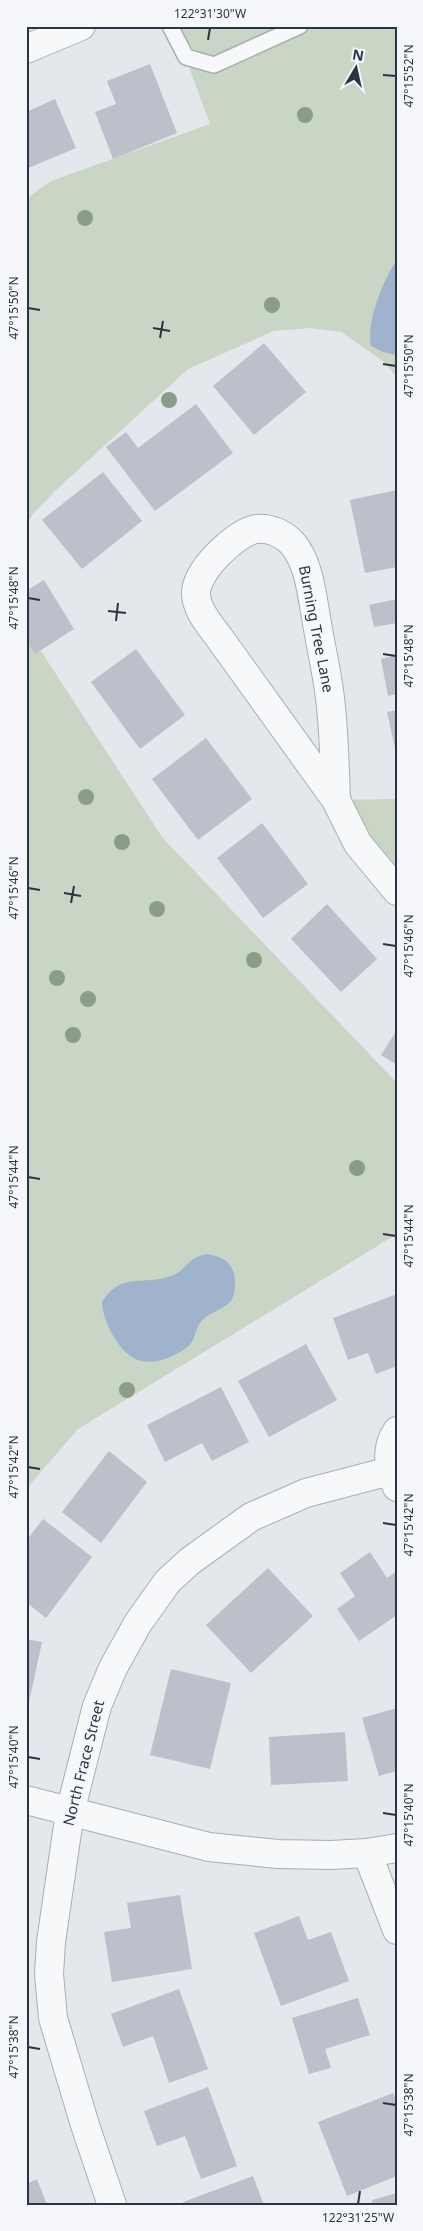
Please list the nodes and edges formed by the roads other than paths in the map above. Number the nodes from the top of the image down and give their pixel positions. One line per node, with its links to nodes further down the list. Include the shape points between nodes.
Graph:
1 (81, 26): 4 (street)
2 (170, 26): 3 (lane, via 186,57 214,65)
3 (300, 26)
4 (26, 49)
5 (336, 800): 5 (street, Burning Tree Lane, via 330,697 308,576 298,553 284,536 268,530 251,530 208,566 196,590 198,600 213,629); 6 (street, Burning Tree Lane, via 358,844)
6 (397, 891)
7 (397, 1431): 8 (street, North Frace Street, via 388,1454)
8 (393, 1479): 10 (street, North Frace Street, via 306,1493 251,1518 190,1561 168,1581 138,1623 97,1706)
9 (26, 1800): 10 (street)
10 (70, 1812): 12 (street, via 209,1847 278,1854); 14 (street, North Frace Street, via 51,1942 49,1974 53,2018)
11 (397, 1848): 12 (street)
12 (367, 1853): 13 (street)
13 (397, 1930)
14 (112, 2205)

